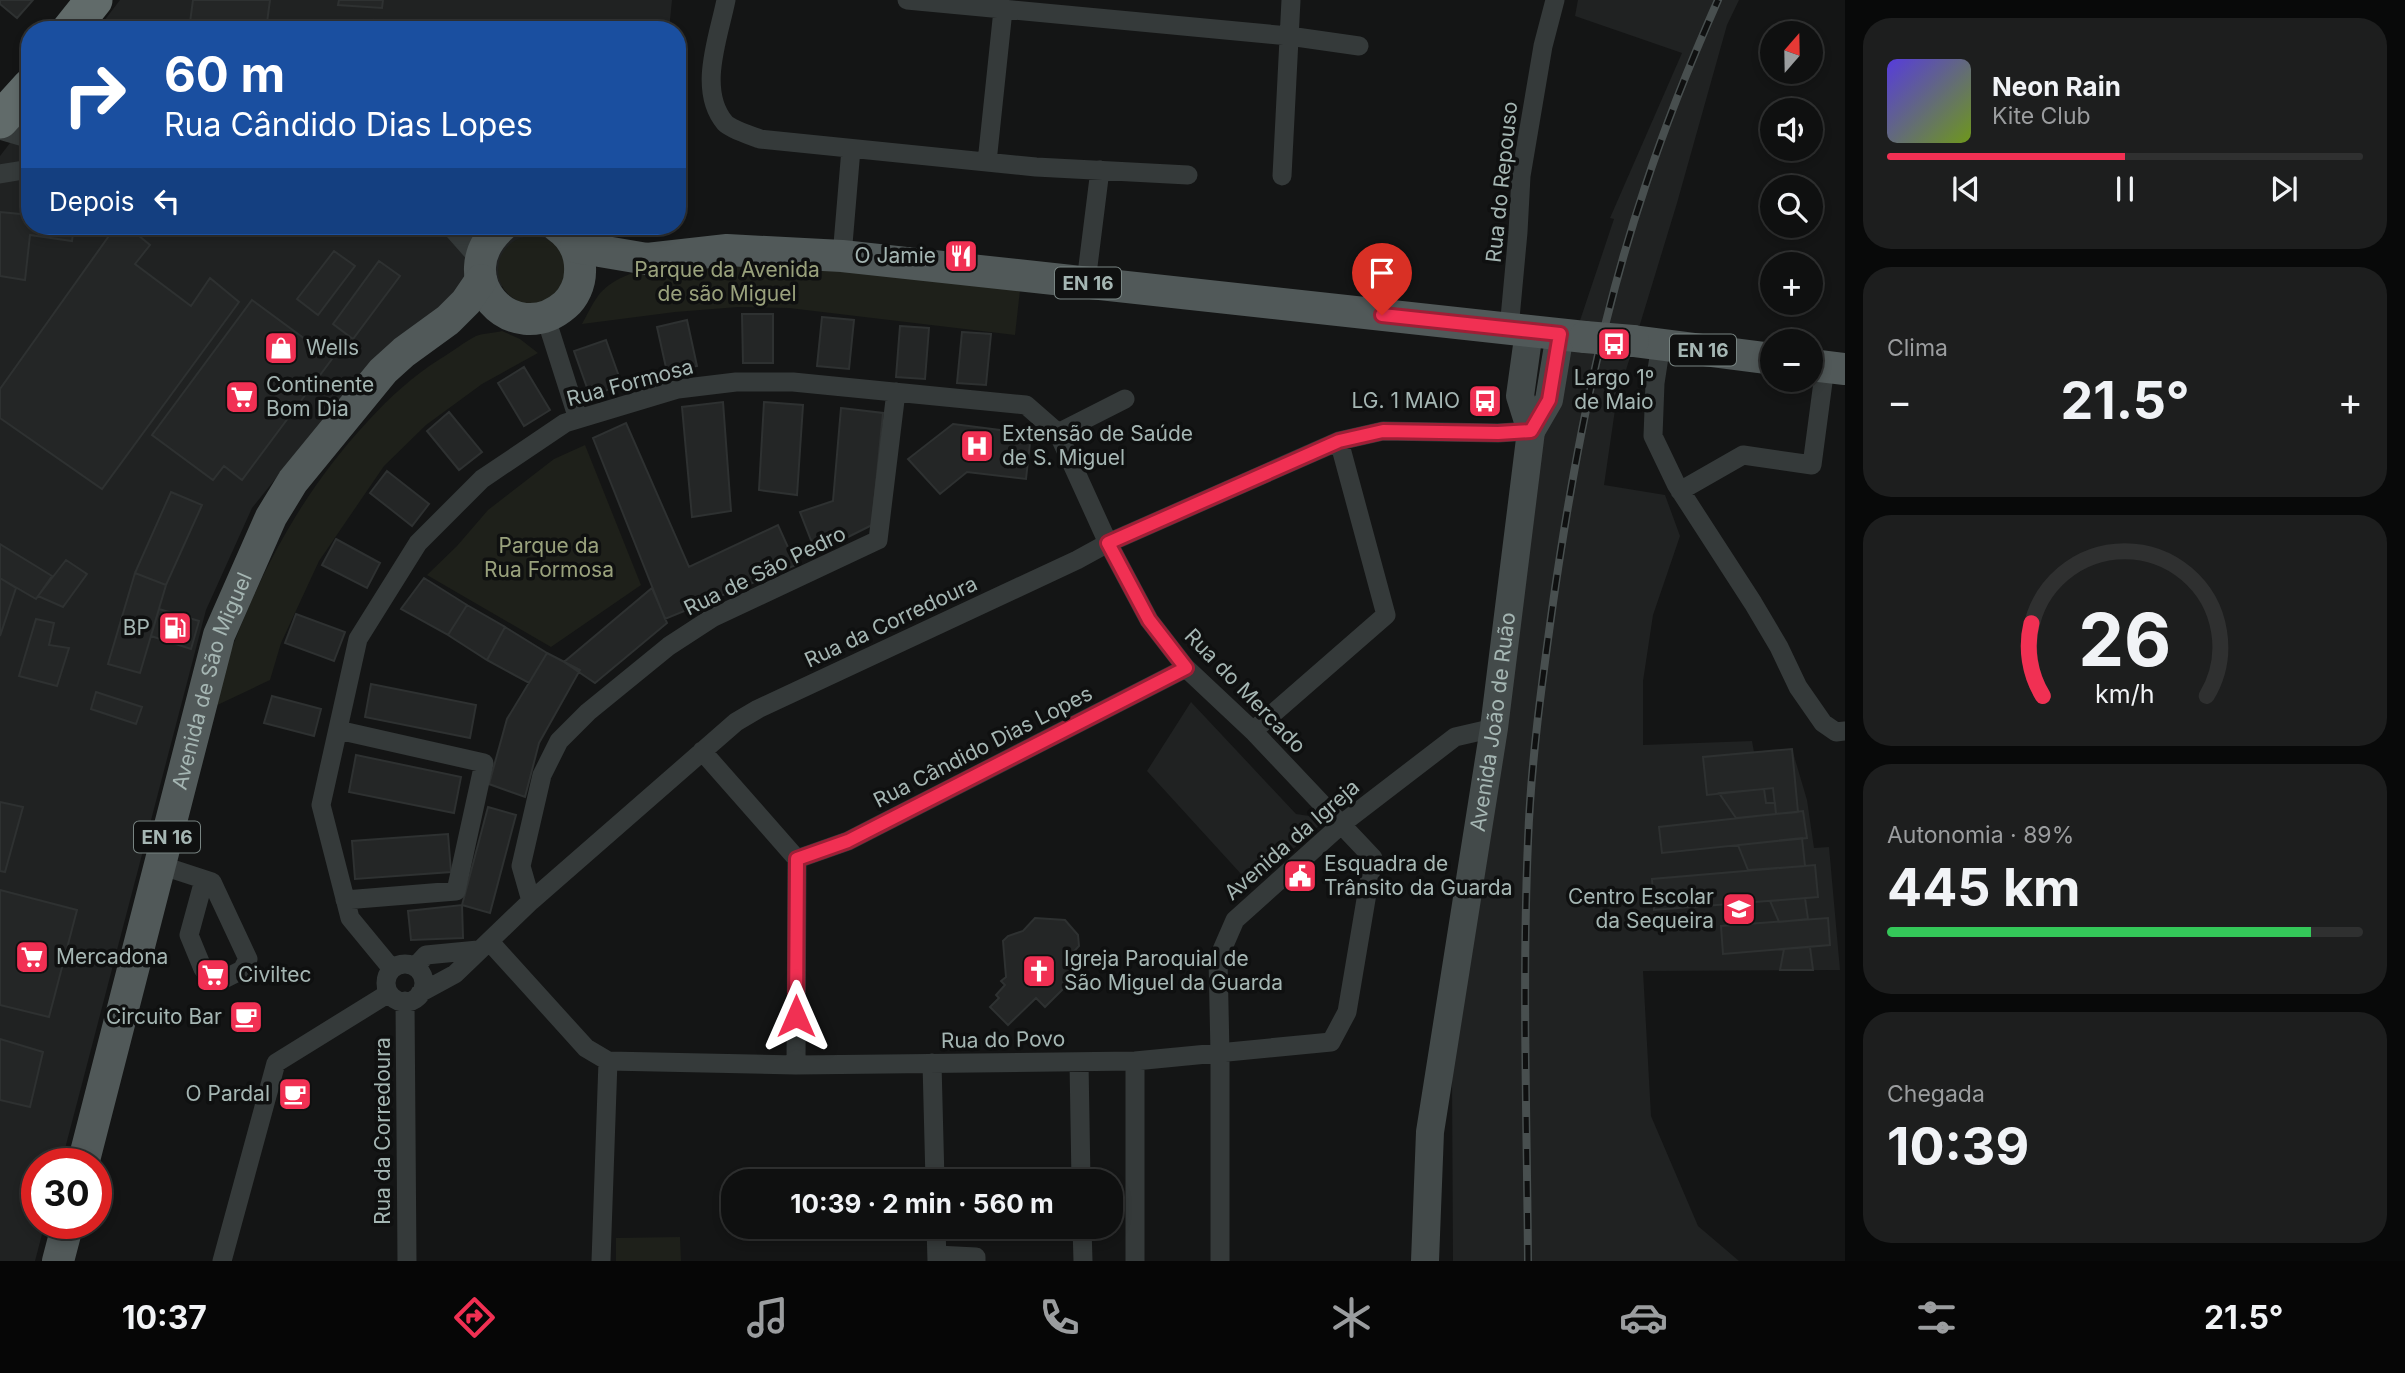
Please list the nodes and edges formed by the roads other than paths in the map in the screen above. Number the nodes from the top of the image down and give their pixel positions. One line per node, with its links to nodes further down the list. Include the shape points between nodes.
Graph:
1 (94, 0): 7 (highway)
2 (726, 0): 14 (street, via 712,70 713,100 726,124 760,139)
3 (908, 0): 6 (street)
4 (1291, 0): 8 (street)
5 (1555, 0): 31 (street, Rua do Repouso, via 1521,176)
6 (1003, 10): 8 (street); 15 (street)
7 (77, 21)
8 (1289, 36): 9 (street); 20 (street)
9 (1360, 46)
10 (21, 89): 11 (highway)
11 (0, 120)
12 (0, 130): 13 (street)
13 (21, 136)
14 (851, 149): 15 (street); 24 (street)
15 (986, 162): 17 (street)
16 (21, 170): 18 (street)
17 (1100, 170): 19 (street); 27 (street)
18 (0, 174)
19 (1188, 175)
20 (1282, 176)
21 (456, 235): 26 (street)
22 (491, 235): 26 (main road, EN 16)
23 (567, 236): 25 (main road, EN 16); 28 (main road, EN 16, via 580,261)
24 (842, 256): 25 (main road, EN 16, via 727,250); 27 (main road, EN 16)
25 (648, 258): 28 (main road, EN 16)
26 (480, 270): 29 (main road, via 485,292); 39 (main road, Avenida de São Miguel / EN 16, via 466,302 383,371)
27 (1086, 282): 31 (main road, EN 16)
28 (576, 290): 30 (main road, EN 16, via 556,312)
29 (501, 310): 30 (main road, via 521,318); 39 (main road, Avenida de São Miguel / EN 16, via 482,315 456,332)
30 (543, 317): 38 (street)
31 (1519, 330): 32 (main road, EN 16); 40 (main road, via 1520,397)
32 (1573, 335): 33 (main road, EN 16, bridge); 40 (main road, via 1549,400)
33 (1647, 342): 34 (main road, EN 16); 43 (street, via 1655,383 1653,436)
34 (1760, 357)
35 (1827, 367): 43 (street, via 1812,465 1743,456)
36 (895, 392): 38 (street, Rua Formosa, via 793,382 736,382 678,389); 41 (street, Rua Formosa, via 1026,405); 56 (street, Rua de São Pedro, via 878,540 712,618 668,646 559,741 542,775 522,866)
37 (1125, 399): 41 (street)
38 (578, 419): 47 (street, Rua Formosa, via 482,479 418,543 358,639)
39 (340, 424): 53 (main road, Avenida de São Miguel / EN 16, via 293,481 271,517 219,635)
40 (1531, 431): 42 (street, Rua da Corredoura, via 1383,431); 46 (main road, Avenida João de Ruão)
41 (1058, 433): 44 (street, Rua Formosa)
42 (1339, 441): 44 (street, Rua da Corredoura); 48 (street, via 1386,615)
43 (1680, 491): 49 (street, via 1779,647 1798,687 1823,723 1836,732)
44 (1108, 543): 45 (street, Rua do Mercado, via 1149,620); 50 (street, Rua da Corredoura, via 758,709)
45 (1186, 668): 48 (street, Rua do Mercado); 52 (street, Rua Cândido Dias Lopes, via 848,841)
46 (1494, 728): 51 (street, Avenida da Igreja, via 1455,737); 82 (main road, Avenida João de Ruão, via 1430,1132)
47 (338, 730): 55 (street, Rua Formosa, via 321,805); 55 (street, via 484,763 456,891)
48 (1252, 731): 51 (street, Rua do Mercado)
49 (1845, 731)
50 (702, 751): 52 (street); 56 (street, Rua da Corredoura)
51 (1343, 823): 61 (street, Avenida da Igreja, via 1235,920 1218,959); 61 (street, Rua do Povo, via 1373,858 1347,1012 1331,1042)
52 (797, 859): 66 (street)
53 (160, 864): 54 (street); 67 (main road, Avenida de São Miguel / EN 16)
54 (204, 880): 54 (street, via 212,883 248,959 242,970 226,978 203,969 188,935)
55 (345, 900): 59 (street, Rua Formosa, via 349,918)
56 (531, 901): 57 (street, Rua da Corredoura)
57 (484, 946): 58 (street, via 426,955); 60 (street, Rua da Corredoura, via 455,974); 62 (street, via 586,1048)
58 (415, 967): 59 (street, via 403,964); 60 (street, Rua da Corredoura, via 423,982)
59 (392, 969): 60 (street, Rua da Corredoura, via 386,984)
60 (405, 996): 75 (street, via 276,1063); 76 (street, Rua da Corredoura)
61 (1220, 1053): 63 (street, Rua do Povo); 81 (street, Avenida da Igreja)
62 (608, 1061): 66 (street, Rua do Povo); 77 (street)
63 (1135, 1061): 64 (street, Rua do Povo); 80 (street)
64 (1079, 1062): 65 (street, Rua do Povo); 69 (street)
65 (932, 1063): 66 (street, Rua do Povo); 68 (street)
66 (796, 1065)
67 (87, 1148)
68 (935, 1169)
69 (1081, 1169)
70 (64, 1239): 74 (main road)
71 (936, 1239): 73 (street)
72 (1082, 1239): 79 (street)
73 (937, 1258): 78 (street, via 976,1256)
74 (58, 1261)
75 (222, 1261)
76 (407, 1261)
77 (601, 1261)
78 (976, 1261)
79 (1083, 1261)
80 (1135, 1261)
81 (1220, 1261)
82 (1424, 1261)

